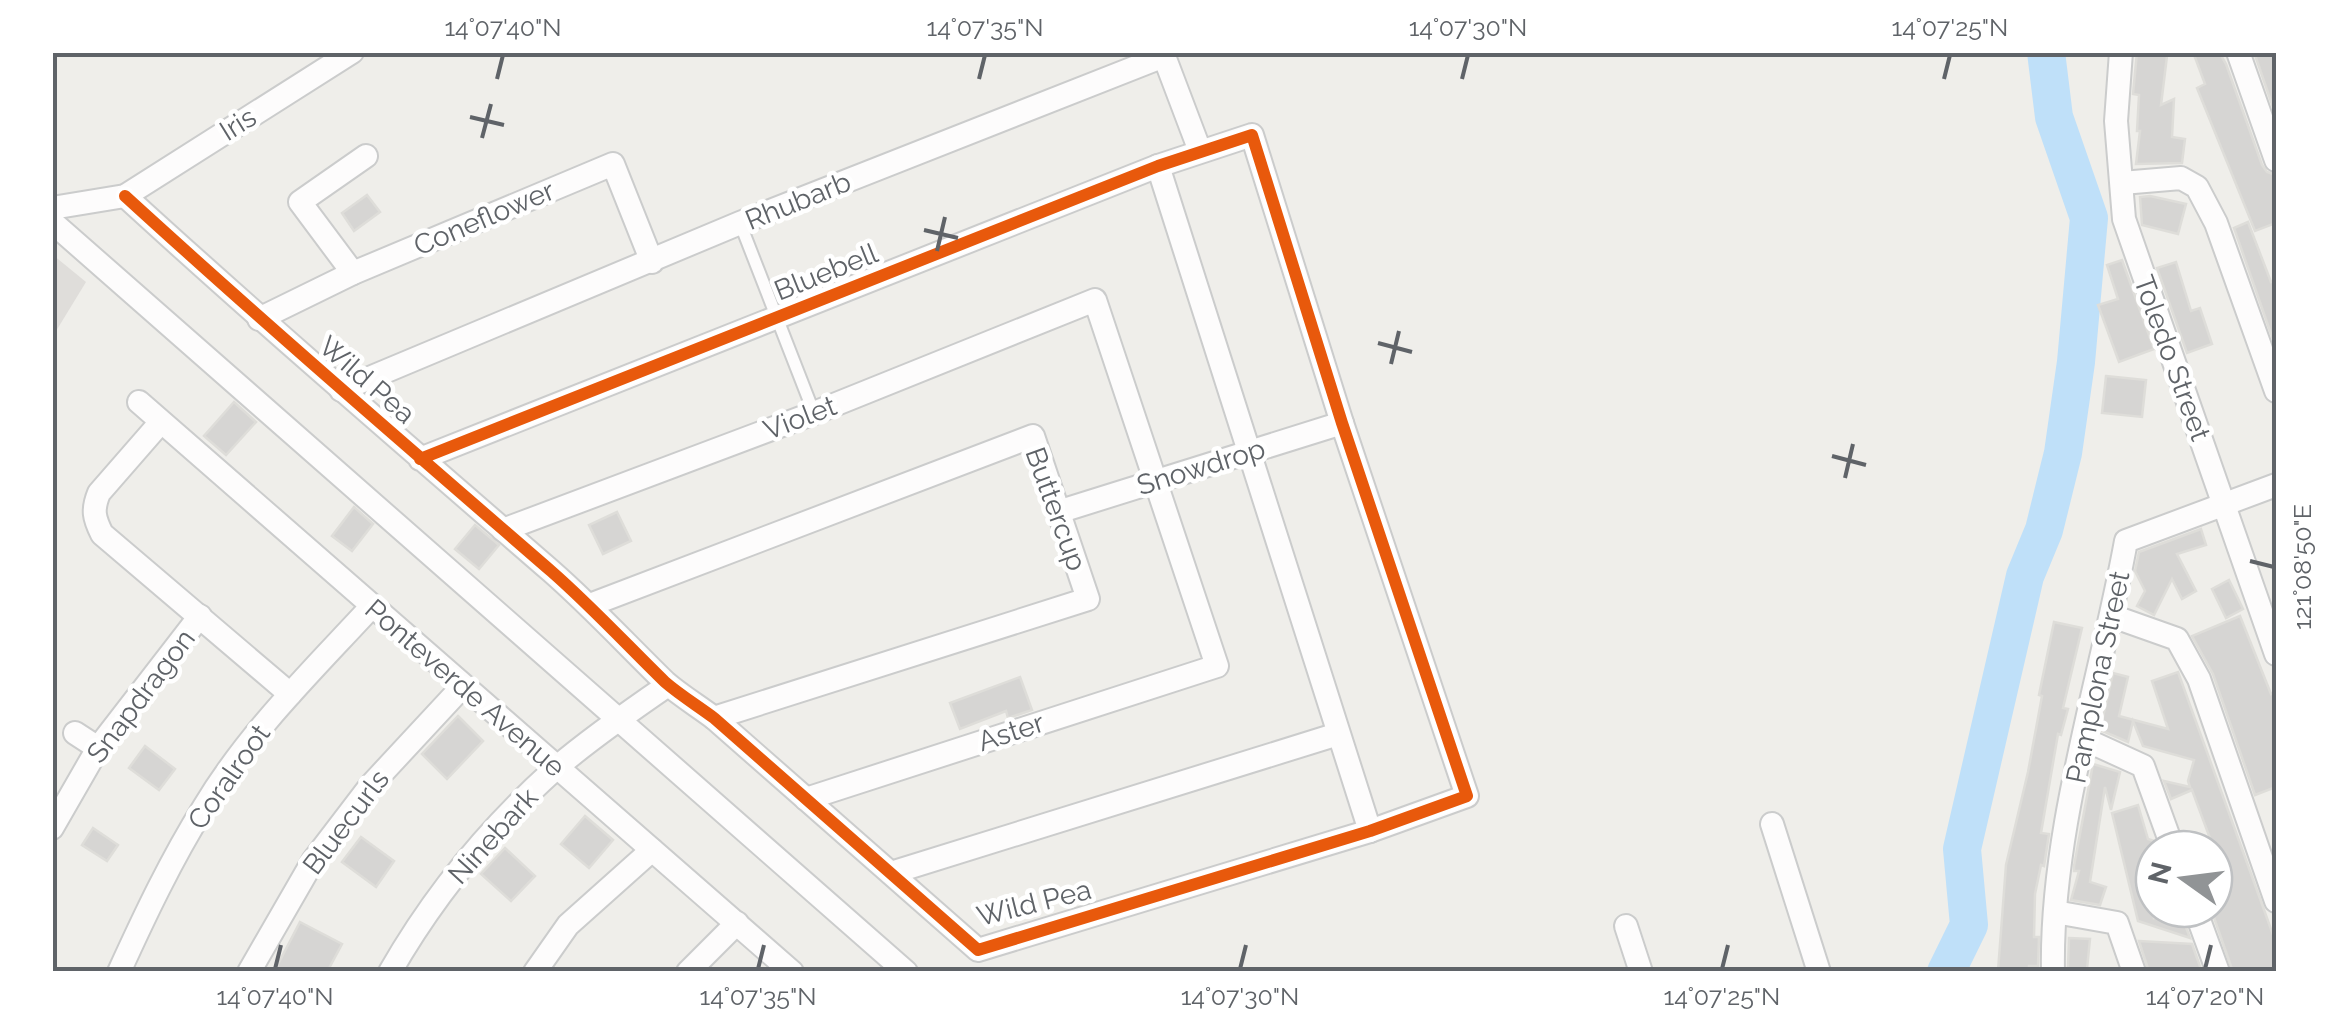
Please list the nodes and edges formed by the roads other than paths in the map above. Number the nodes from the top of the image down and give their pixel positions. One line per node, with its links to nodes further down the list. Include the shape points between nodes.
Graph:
1 (352, 52): 10 (street, Iris)
2 (2121, 52): 9 (street, Toledo Street, via 2116,121)
3 (2238, 52): 7 (street)
4 (1252, 134): 5 (street, Bluebell); 23 (street, Wild Pea)
5 (1200, 151): 8 (street, Bluebell); 13 (street, Rhubarb, via 1164,56)
6 (366, 156): 15 (street, via 300,202)
7 (2276, 160)
8 (1158, 166): 16 (street, Bluebell); 24 (street)
9 (2122, 183): 19 (street, via 2180,178 2197,187 2216,222); 28 (street, Toledo Street, via 2133,250)
10 (125, 196): 11 (street); 17 (street, Wild Pea)
11 (52, 208)
12 (52, 222): 40 (street)
13 (740, 223): 14 (street, Rhubarb); 16 (lane)
14 (652, 262): 15 (street, Coneflower, via 613,164); 18 (street, Rhubarb)
15 (353, 273): 17 (street, Coneflower)
16 (777, 318): 21 (lane); 25 (street, Bluebell)
17 (260, 319): 18 (street, Wild Pea)
18 (341, 390): 25 (street, Wild Pea)
19 (2276, 391)
20 (138, 402): 22 (street, Ponteverde Avenue)
21 (814, 413): 26 (street, Violet, via 1096,300); 30 (street, Violet)
22 (160, 423): 32 (street, Ponteverde Avenue); 33 (street, via 99,493 94,518 102,534)
23 (1342, 423): 24 (street, Snowdrop); 50 (street, Wild Pea, via 1467,796)
24 (1249, 452): 26 (street, Snowdrop); 42 (street)
25 (420, 459): 30 (street, Wild Pea)
26 (1156, 480): 29 (street, Snowdrop); 46 (street, Aster, via 1217,666)
27 (2276, 485): 28 (street, Pamplona Street)
28 (2222, 504): 34 (street, Pamplona Street, via 2126,541); 35 (street, Toledo Street)
29 (1061, 511): 31 (street, Buttercup, via 1033,436); 39 (street, Buttercup, via 1088,599)
30 (503, 530): 31 (street, Wild Pea)
31 (590, 605): 36 (street, Wild Pea)
32 (372, 606): 37 (street, Ponteverde Avenue); 38 (street, Coralroot)
33 (200, 616): 38 (street); 44 (street, Snapdragon)
34 (2112, 616): 43 (street, Pamplona Street); 53 (street, via 2177,639 2198,679)
35 (2276, 654)
36 (668, 684): 39 (street, Wild Pea); 40 (street, Ninebark)
37 (462, 687): 45 (street, Ponteverde Avenue); 59 (street, Bluecurls, via 313,862)
38 (290, 694): 58 (street, Coralroot, via 205,804)
39 (714, 718): 46 (street, Wild Pea)
40 (618, 720): 45 (street, Ninebark); 64 (street)
41 (75, 732): 44 (street)
42 (1338, 734): 50 (street); 52 (street)
43 (2084, 739): 49 (street, via 2143,766); 54 (street, Pamplona Street)
44 (98, 748): 48 (street, Snapdragon)
45 (556, 768): 51 (street, Ponteverde Avenue); 60 (street, Ninebark, via 472,852)
46 (806, 799): 52 (street, Wild Pea)
47 (1772, 824): 66 (street)
48 (52, 828)
49 (2167, 829)
50 (1370, 831): 52 (street, Wild Pea, via 978,950)
51 (652, 850): 55 (street, Ponteverde Avenue); 61 (street, via 568,925)
52 (891, 873)
53 (2276, 900)
54 (2055, 912): 67 (street, Pamplona Street); 68 (street, via 2117,922)
55 (737, 923): 62 (street); 63 (street, Ponteverde Avenue)
56 (1626, 926): 65 (street)
57 (2203, 929): 69 (street)
58 (119, 972)
59 (249, 972)
60 (390, 972)
61 (535, 972)
62 (688, 972)
63 (792, 972)
64 (906, 972)
65 (1640, 972)
66 (1819, 972)
67 (2053, 972)
68 (2134, 972)
69 (2218, 972)

